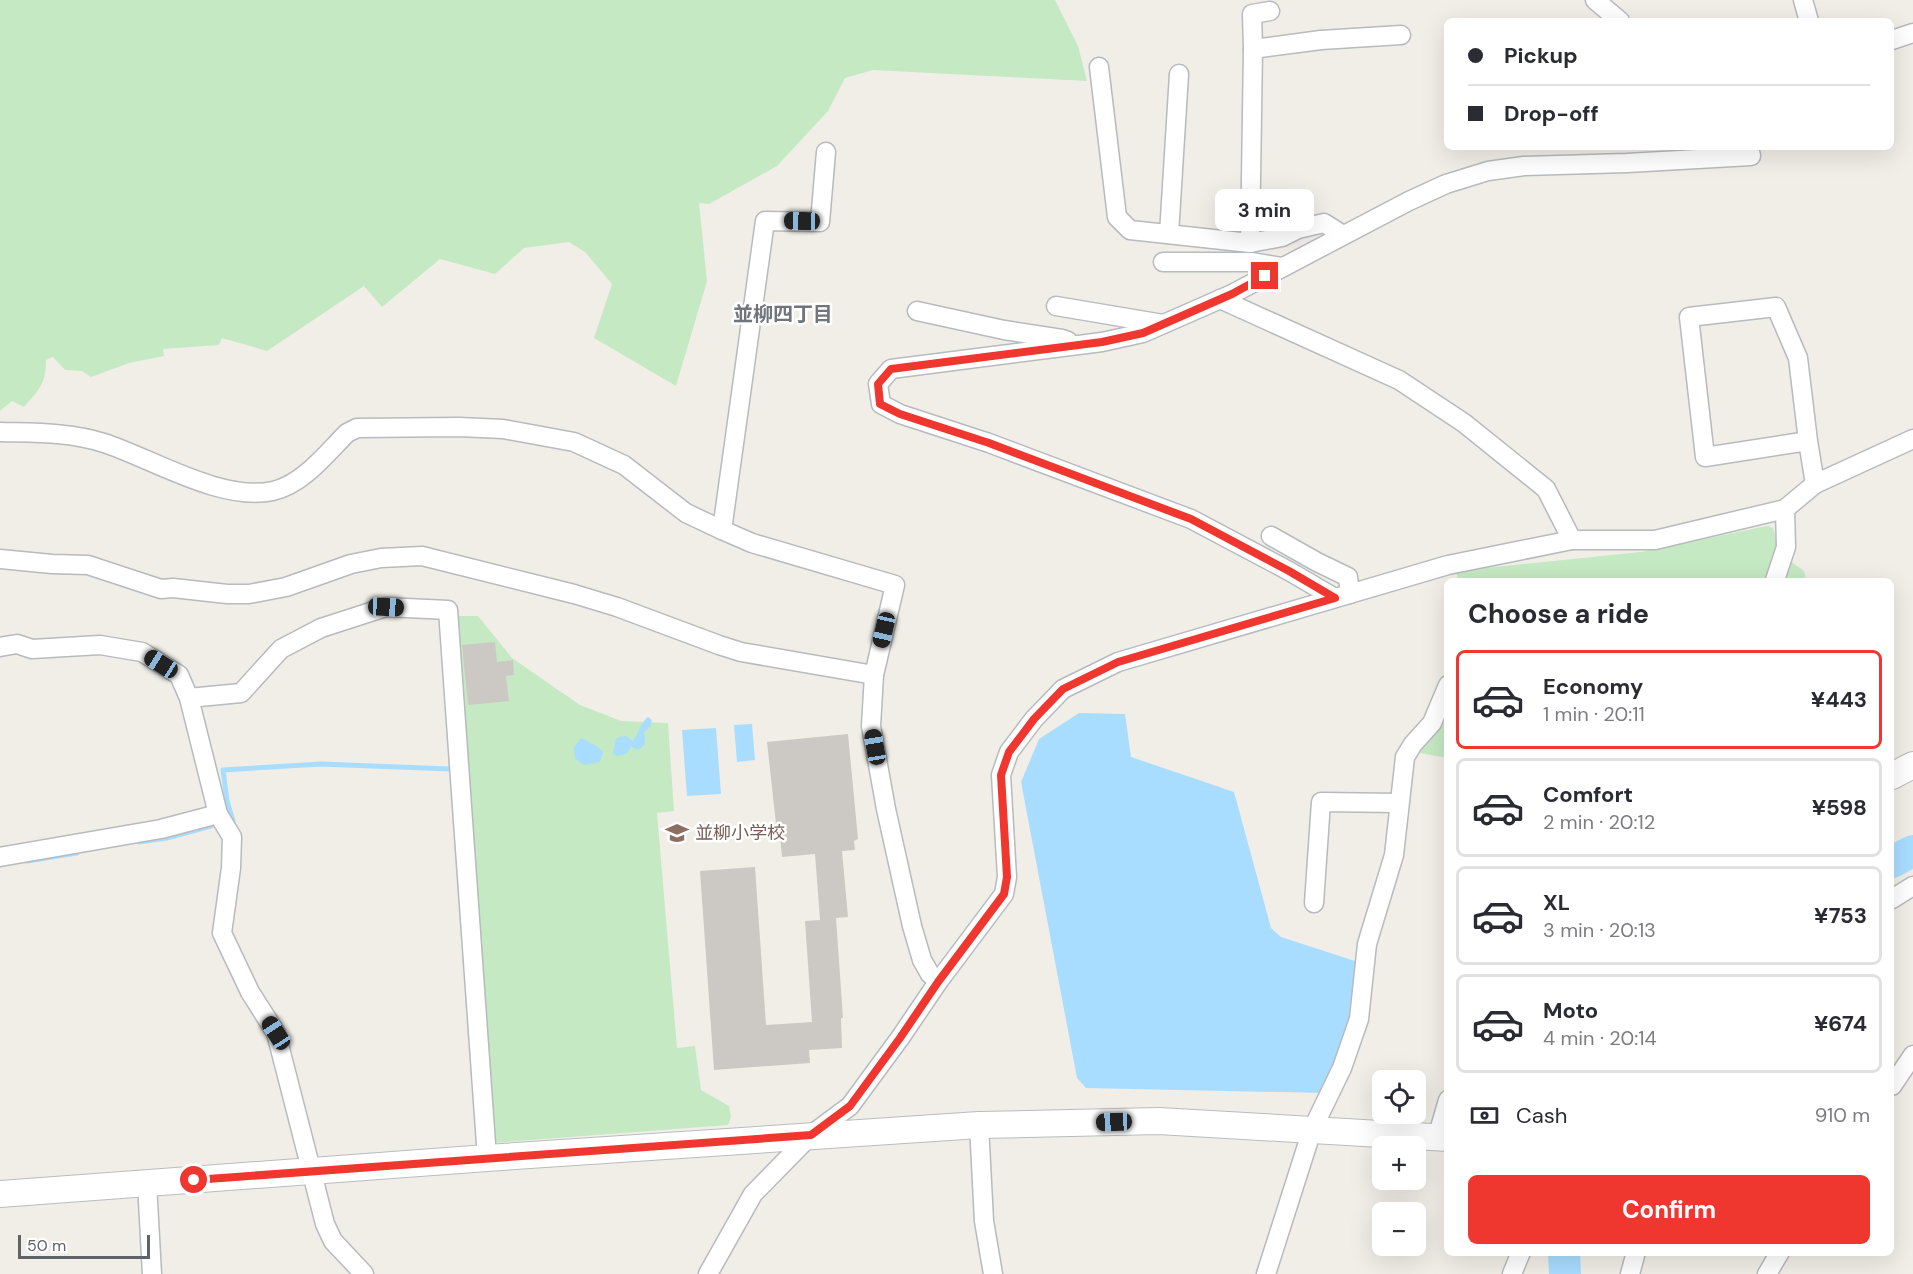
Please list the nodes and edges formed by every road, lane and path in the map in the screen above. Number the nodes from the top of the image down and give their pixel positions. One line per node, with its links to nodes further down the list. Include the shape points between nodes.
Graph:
1 (1595, 0): 4 (street)
2 (1803, 0): 5 (street)
3 (1270, 11): 9 (street, via 1252,14)
4 (1616, 18)
5 (1808, 18)
6 (1913, 33): 8 (street)
7 (1401, 34): 9 (street)
8 (1894, 39)
9 (1252, 49): 17 (street)
10 (1099, 67): 15 (street, via 1117,217 1130,230)
11 (1179, 74): 15 (street)
12 (1750, 150): 14 (street, via 1751,156)
13 (826, 152): 30 (street, via 820,222 765,221)
14 (1627, 155): 16 (street, via 1488,171 1446,184)
15 (1169, 234): 17 (street)
16 (1343, 235): 17 (street, via 1324,223); 19 (street)
17 (1250, 243)
18 (1163, 262): 19 (street, via 1251,262)
19 (1282, 267): 20 (street)
20 (1220, 299): 23 (street); 32 (street, via 1399,380 1464,423 1546,489)
21 (1056, 306): 23 (street)
22 (917, 311): 24 (street)
23 (1163, 324): 24 (street, via 1143,333)
24 (1076, 345): 36 (street, via 891,369 878,384 880,404 1191,519)
25 (0, 432): 30 (street, via 60,433 103,442 216,487 250,493 274,490 297,480 357,428 503,429 574,442 594,451 624,465 687,513)
26 (1913, 439): 28 (street)
27 (1808, 441): 27 (street, via 1798,358 1776,307 1689,317 1705,457); 28 (street)
28 (1815, 484): 29 (street)
29 (1785, 509): 32 (street, via 1655,540); 35 (street, via 1786,547)
30 (722, 530): 38 (street, via 752,543 895,585)
31 (1271, 536): 36 (street, via 1348,577)
32 (1572, 540): 34 (street)
33 (0, 559): 38 (street, via 88,565 161,589 249,594 286,587 351,564 422,556 574,594 741,652)
34 (1449, 573): 36 (street)
35 (1776, 578)
36 (1342, 596): 49 (street, via 1118,662 1063,689 1009,752 1001,775 1007,877 1004,894)
37 (0, 647): 40 (street, via 100,645 142,652 179,675)
38 (874, 675): 49 (street, via 871,726 886,809 922,960)
39 (1444, 694): 43 (street, via 1432,723 1405,758)
40 (189, 698): 44 (street); 56 (street, via 241,693 280,649 321,628 386,607 448,610)
41 (1913, 765): 42 (street)
42 (1894, 775)
43 (1398, 803): 48 (street, via 1321,802); 53 (street, via 1394,855 1367,944 1359,1019 1342,1068)
44 (218, 814): 45 (street, via 160,829); 57 (street, via 232,837 222,933 250,992 276,1033)
45 (0, 857)
46 (1913, 886): 47 (street)
47 (1894, 898)
48 (1314, 903)
49 (938, 982): 54 (street, via 850,1106)
50 (1913, 1055): 51 (street)
51 (1894, 1083)
52 (979, 1125): 53 (street, via 1160,1121); 54 (street); 66 (street, via 984,1221)
53 (1312, 1130): 55 (street); 67 (street)
54 (811, 1135): 56 (street); 65 (street, via 753,1194)
55 (1442, 1138)
56 (487, 1158): 57 (street)
57 (311, 1172): 58 (street); 64 (street, via 333,1241)
58 (147, 1183): 59 (street); 63 (street)
59 (0, 1194)
60 (1519, 1256): 68 (street)
61 (1635, 1256): 69 (street)
62 (1778, 1256): 70 (street)
63 (152, 1274)
64 (364, 1274)
65 (708, 1274)
66 (993, 1274)
67 (1266, 1274)
68 (1512, 1274)
69 (1630, 1274)
70 (1767, 1274)

